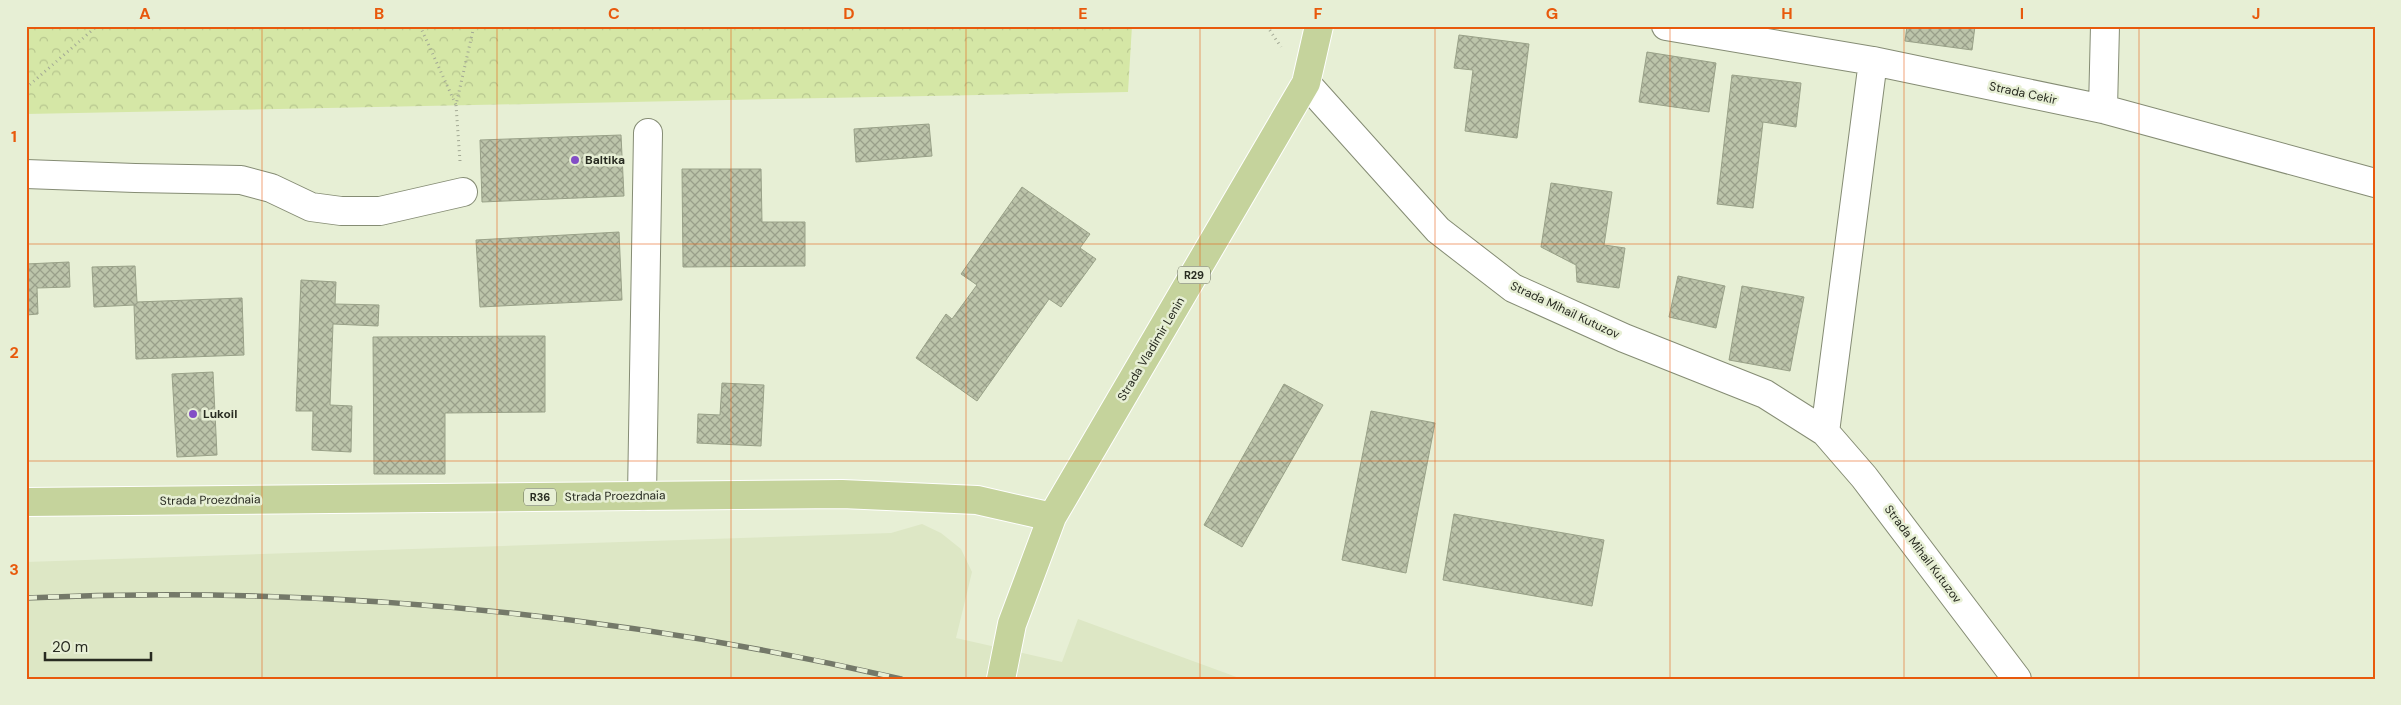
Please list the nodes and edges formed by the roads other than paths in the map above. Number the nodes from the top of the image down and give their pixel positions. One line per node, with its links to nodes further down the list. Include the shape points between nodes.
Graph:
1 (1319, 26): 5 (main road, Strada Vladimir Lenin / R29)
2 (1666, 26): 4 (street, Strada Cekir)
3 (2105, 26): 6 (street)
4 (1873, 61): 6 (street, Strada Cekir); 11 (street)
5 (1306, 83): 11 (street, Strada Mihail Kutuzov, via 1438,230 1513,288 1624,338 1765,394); 14 (main road, Strada Vladimir Lenin / R29)
6 (2103, 110): 9 (street, Strada Cekir)
7 (648, 134): 12 (street)
8 (26, 174): 10 (street, via 241,180 270,188 310,207 341,211 380,211)
9 (2375, 183)
10 (463, 192)
11 (1825, 432): 16 (street, Strada Mihail Kutuzov, via 1864,477)
12 (642, 496): 13 (main road, Strada Proezdnaia / R36); 14 (main road, Strada Proezdnaia / R36, via 842,494 977,500)
13 (26, 502)
14 (1052, 517): 15 (main road, Strada Vladimir Lenin / R29, via 1012,624)
15 (1001, 679)
16 (2017, 679)

